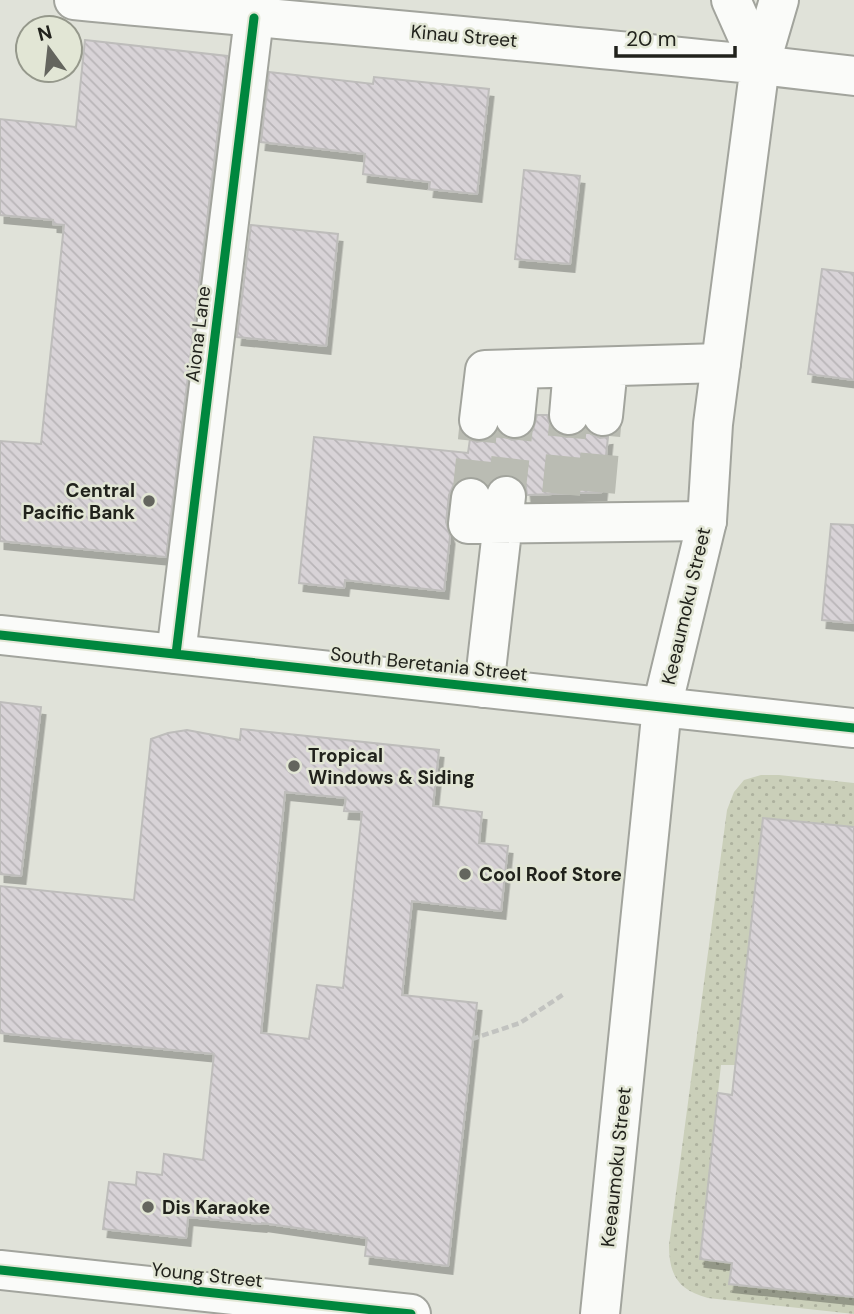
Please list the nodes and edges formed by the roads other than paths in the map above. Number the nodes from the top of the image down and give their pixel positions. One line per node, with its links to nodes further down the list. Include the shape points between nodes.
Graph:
1 (74, 0): 4 (main road, Kinau Street)
2 (731, 0): 5 (main road)
3 (779, 0): 5 (main road, Keeaumoku Street)
4 (254, 18): 5 (main road, Kinau Street); 13 (main road, Aiona Lane)
5 (760, 65): 6 (main road, Kinau Street); 7 (main road, Keeaumoku Street)
6 (854, 76)
7 (721, 363): 8 (main road); 11 (main road, Keeaumoku Street)
8 (590, 367): 9 (main road); 10 (main road, via 520,369)
9 (586, 415)
10 (497, 419)
11 (706, 522): 14 (main road, via 577,507 494,506); 15 (main road, Keeaumoku Street)
12 (0, 635): 13 (main road, South Beretania Street)
13 (176, 654): 14 (main road, South Beretania Street)
14 (484, 688): 15 (main road, South Beretania Street)
15 (662, 707): 16 (main road, South Beretania Street); 20 (main road, Keeaumoku Street)
16 (854, 728)
17 (0, 1270): 18 (main road, Young Street)
18 (172, 1301): 19 (main road, Young Street)
19 (411, 1314)
20 (600, 1314)

